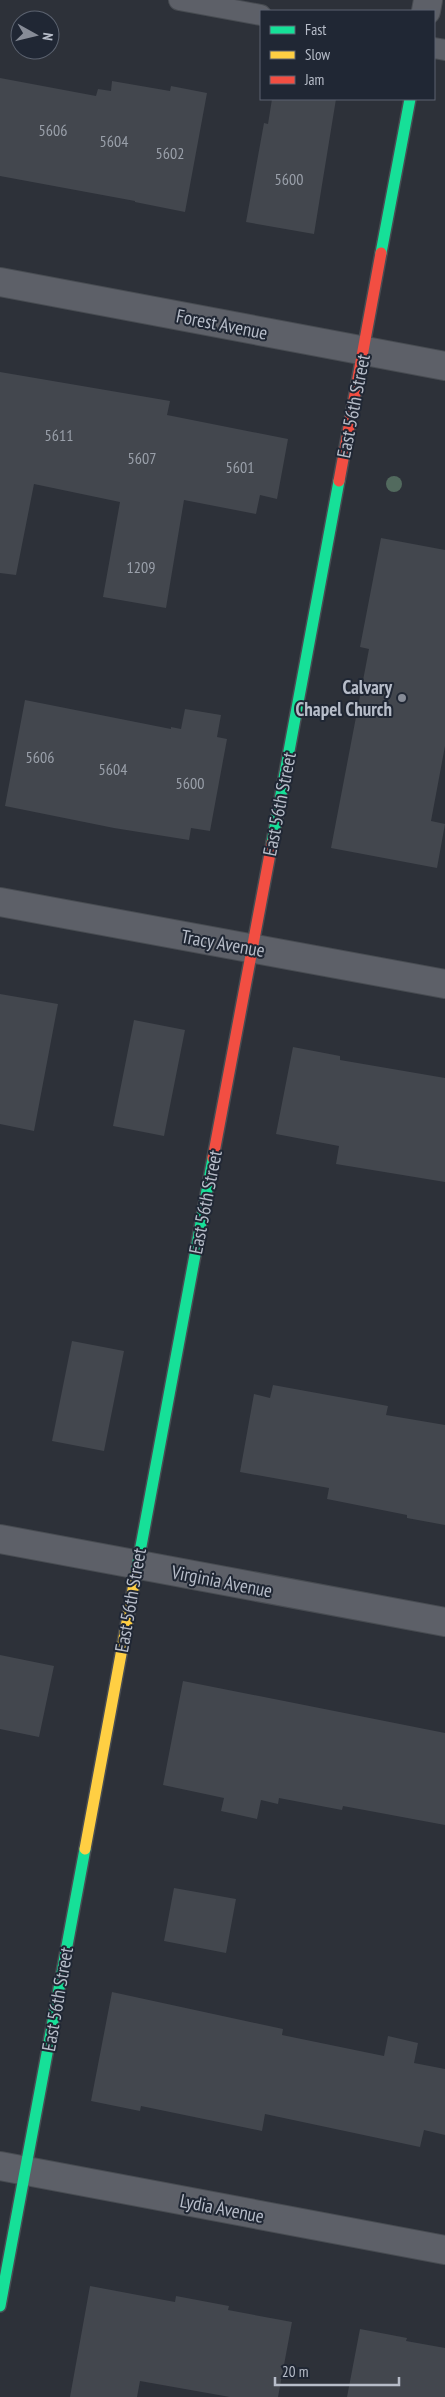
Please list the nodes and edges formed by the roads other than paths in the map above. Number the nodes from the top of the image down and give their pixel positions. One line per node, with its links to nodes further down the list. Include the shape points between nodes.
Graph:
1 (179, 0): 2 (lane)
2 (260, 16)
3 (410, 100): 5 (street, East 56th Street)
4 (0, 282): 5 (street, Forest Avenue)
5 (364, 350): 6 (street, Forest Avenue); 8 (street, East 56th Street)
6 (445, 366)
7 (0, 902): 8 (street, Tracy Avenue)
8 (253, 948): 9 (street, Tracy Avenue); 11 (street, East 56th Street)
9 (445, 984)
10 (0, 1539): 11 (street, Virginia Avenue)
11 (137, 1565): 12 (street, Virginia Avenue); 13 (street, East 56th Street)
12 (445, 1622)
13 (12, 2168): 14 (street, Lydia Avenue); 15 (street, East 56th Street)
14 (445, 2250)
15 (0, 2306)

